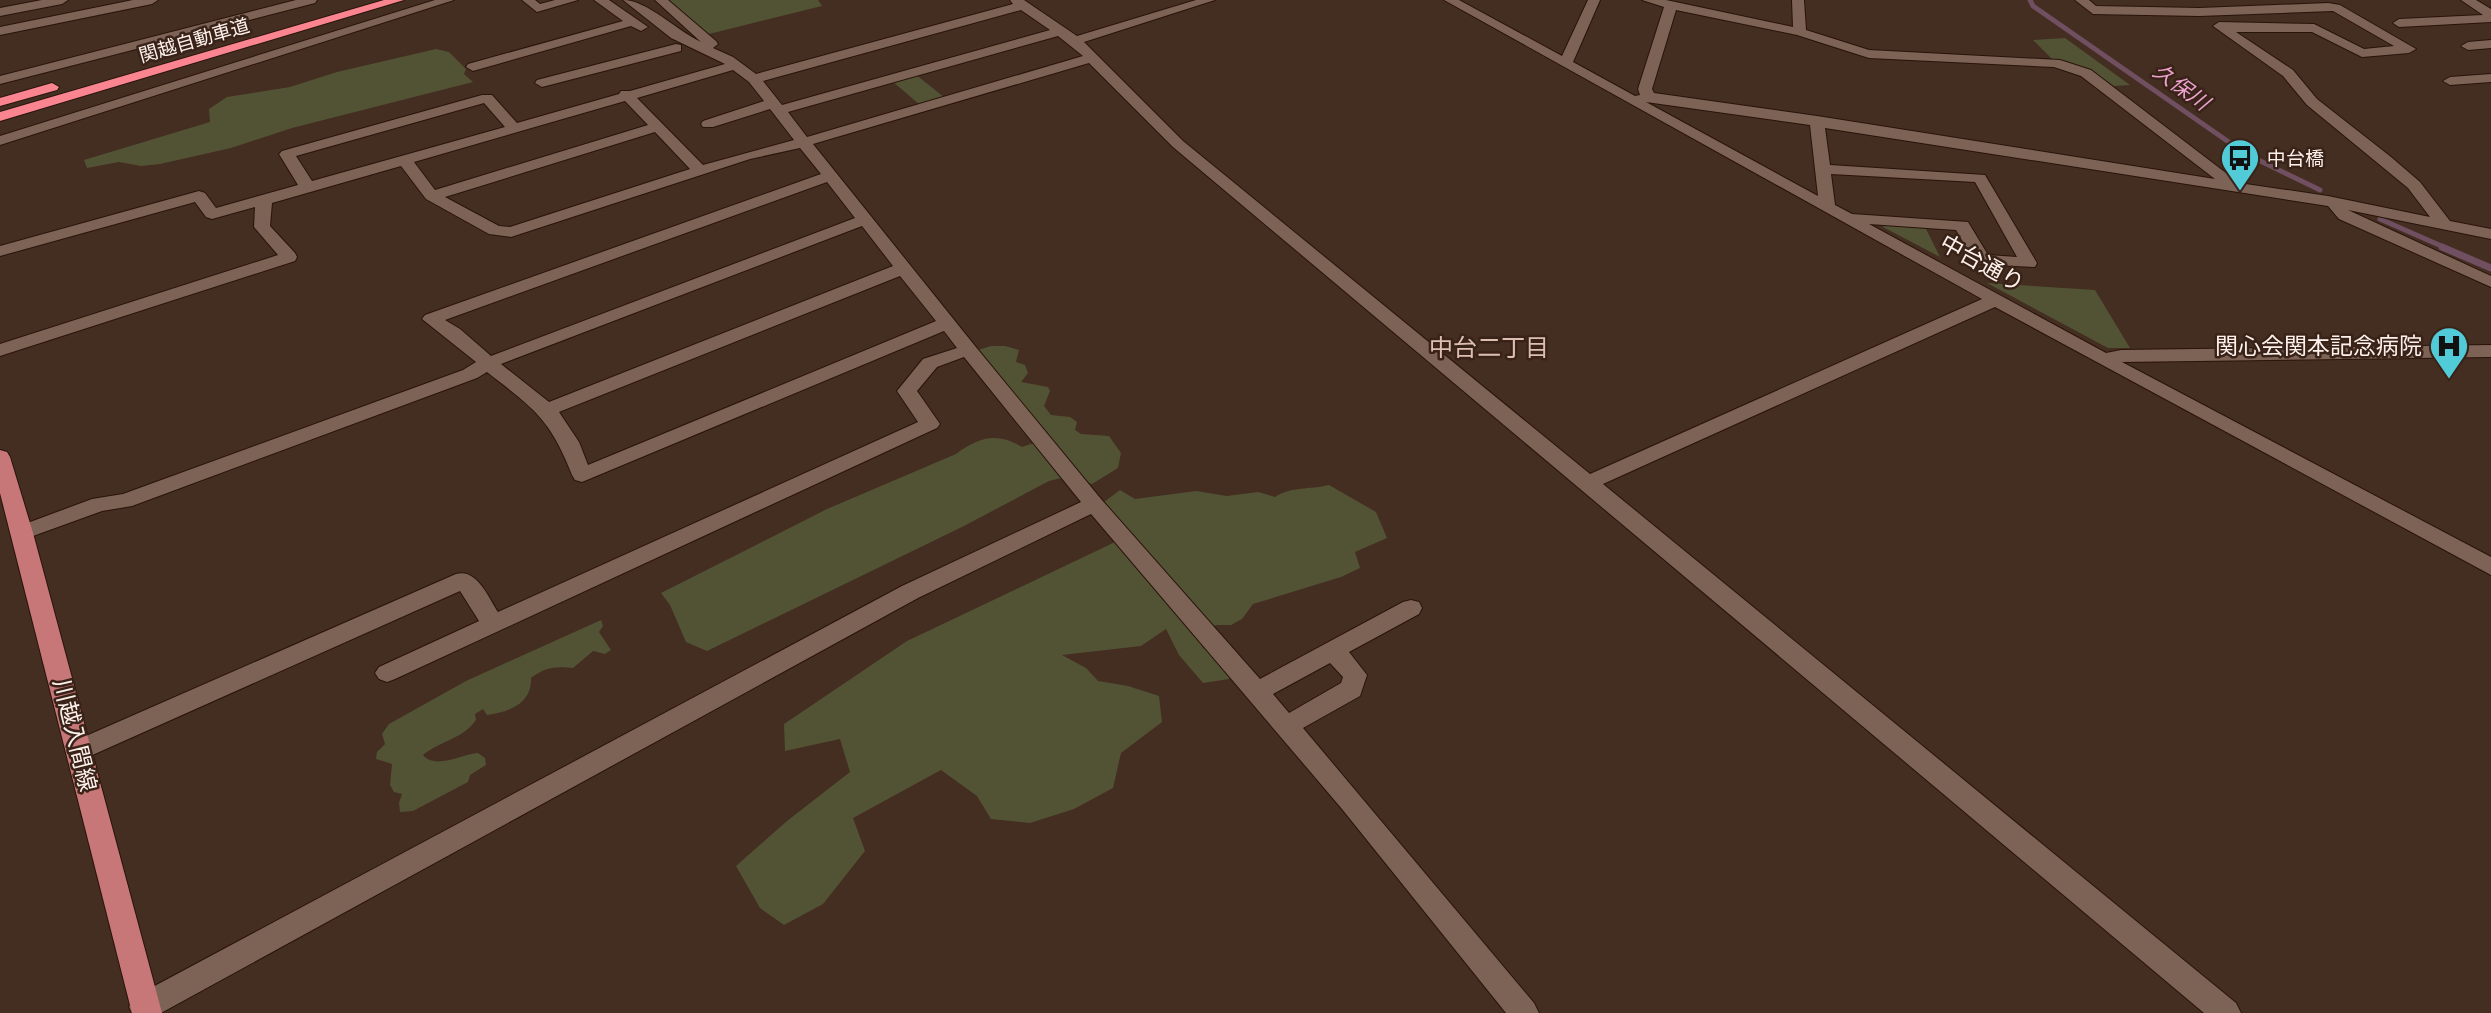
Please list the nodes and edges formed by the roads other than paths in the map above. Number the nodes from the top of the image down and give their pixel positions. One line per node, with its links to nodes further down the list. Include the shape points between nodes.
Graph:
1 (62, 0): 22 (street)
2 (152, 0): 28 (street)
3 (311, 0): 41 (street)
4 (356, 0): 46 (highway, 関越自動車道)
5 (398, 0): 48 (highway, 関越自動車道)
6 (448, 0): 53 (street)
7 (528, 0): 8 (street, via 537,8)
8 (572, 0)
9 (600, 0): 25 (street)
10 (629, 0): 34 (street, via 676,35)
11 (661, 0): 34 (street, via 712,44)
12 (1209, 0): 30 (street)
13 (1450, 0): 36 (street, 中台通り)
14 (1594, 0): 36 (street)
15 (1647, 0): 21 (street)
16 (1798, 0): 29 (street)
17 (2081, 0): 23 (street, via 2093,10)
18 (2183, 0): 23 (street)
19 (2467, 0): 24 (street)
20 (1020, 3): 30 (street); 40 (street)
21 (1671, 5): 29 (street); 45 (street)
22 (0, 12)
23 (2199, 12): 27 (street); 27 (street, via 2336,8 2409,49 2362,53 2314,27)
24 (2491, 16): 26 (street)
25 (633, 22): 33 (street); 38 (street)
26 (2399, 23)
27 (2221, 27): 67 (street, via 2288,73 2312,102 2414,185)
28 (0, 31)
29 (1800, 32): 59 (street, via 1869,54 2072,67)
30 (1068, 36): 35 (street); 47 (street)
31 (2491, 44): 32 (street)
32 (2468, 46)
33 (676, 48): 34 (street); 43 (street)
34 (714, 52): 37 (street)
35 (1091, 58): 54 (street); 81 (street, via 1178,144)
36 (1566, 63): 45 (street, 中台通り)
37 (736, 65): 40 (street); 44 (street)
38 (473, 66)
39 (2491, 78): 42 (street)
40 (754, 79): 47 (street)
41 (0, 80)
42 (2449, 81)
43 (542, 83)
44 (626, 94): 51 (street); 52 (street)
45 (1641, 99): 49 (street); 64 (street, 中台通り)
46 (0, 102)
47 (776, 107): 50 (street); 54 (street)
48 (0, 117)
49 (1817, 120): 56 (street); 59 (street)
50 (708, 124)
51 (657, 127): 57 (street); 61 (street)
52 (514, 128): 55 (street); 60 (street, via 487,98 287,154)
53 (0, 141)
54 (805, 142): 57 (street); 58 (street)
55 (405, 160): 60 (street); 61 (street)
56 (1825, 169): 64 (street); 65 (street, via 1980,178 2029,263 1982,260 1962,225)
57 (701, 171): 61 (street, via 503,232)
58 (830, 176): 66 (street); 78 (street, via 431,319)
59 (2235, 186): 63 (street)
60 (307, 188): 62 (street)
61 (432, 196)
62 (264, 200): 69 (street, via 212,215 199,196); 74 (street, via 262,227 289,257)
63 (2328, 201): 67 (street); 71 (street, via 2345,216)
64 (1827, 206): 65 (street, 中台通り)
65 (1847, 217): 72 (street, 中台通り)
66 (866, 219): 70 (street); 78 (street)
67 (2444, 224): 68 (street)
68 (2491, 234)
69 (0, 251)
70 (904, 268): 73 (street); 79 (street)
71 (2491, 282)
72 (1997, 299): 77 (street, 中台通り); 81 (street)
73 (947, 323): 75 (street); 79 (street, via 582,475 569,442)
74 (0, 350)
75 (968, 350): 82 (street); 86 (street, via 930,363 907,391 930,424)
76 (2491, 351): 77 (street)
77 (2103, 359): 84 (street, 中台通り)
78 (488, 363): 79 (street); 83 (street, via 470,374 124,501 99,503)
79 (547, 410)
80 (0, 457): 83 (main road, 川越入間線)
81 (1587, 483): 94 (street)
82 (1094, 504): 89 (street); 92 (street, via 910,592)
83 (22, 533): 91 (main road, 川越入間線)
84 (2491, 567)
85 (1411, 608): 87 (street)
86 (493, 623): 88 (street); 91 (street, via 464,580)
87 (1334, 651): 89 (street); 90 (street, via 1354,675 1351,689)
88 (387, 673)
89 (1255, 693): 90 (street)
90 (1285, 727): 93 (street)
91 (79, 750): 92 (main road, 川越入間線)
92 (146, 1010)
93 (1524, 1013)
94 (2226, 1013)

